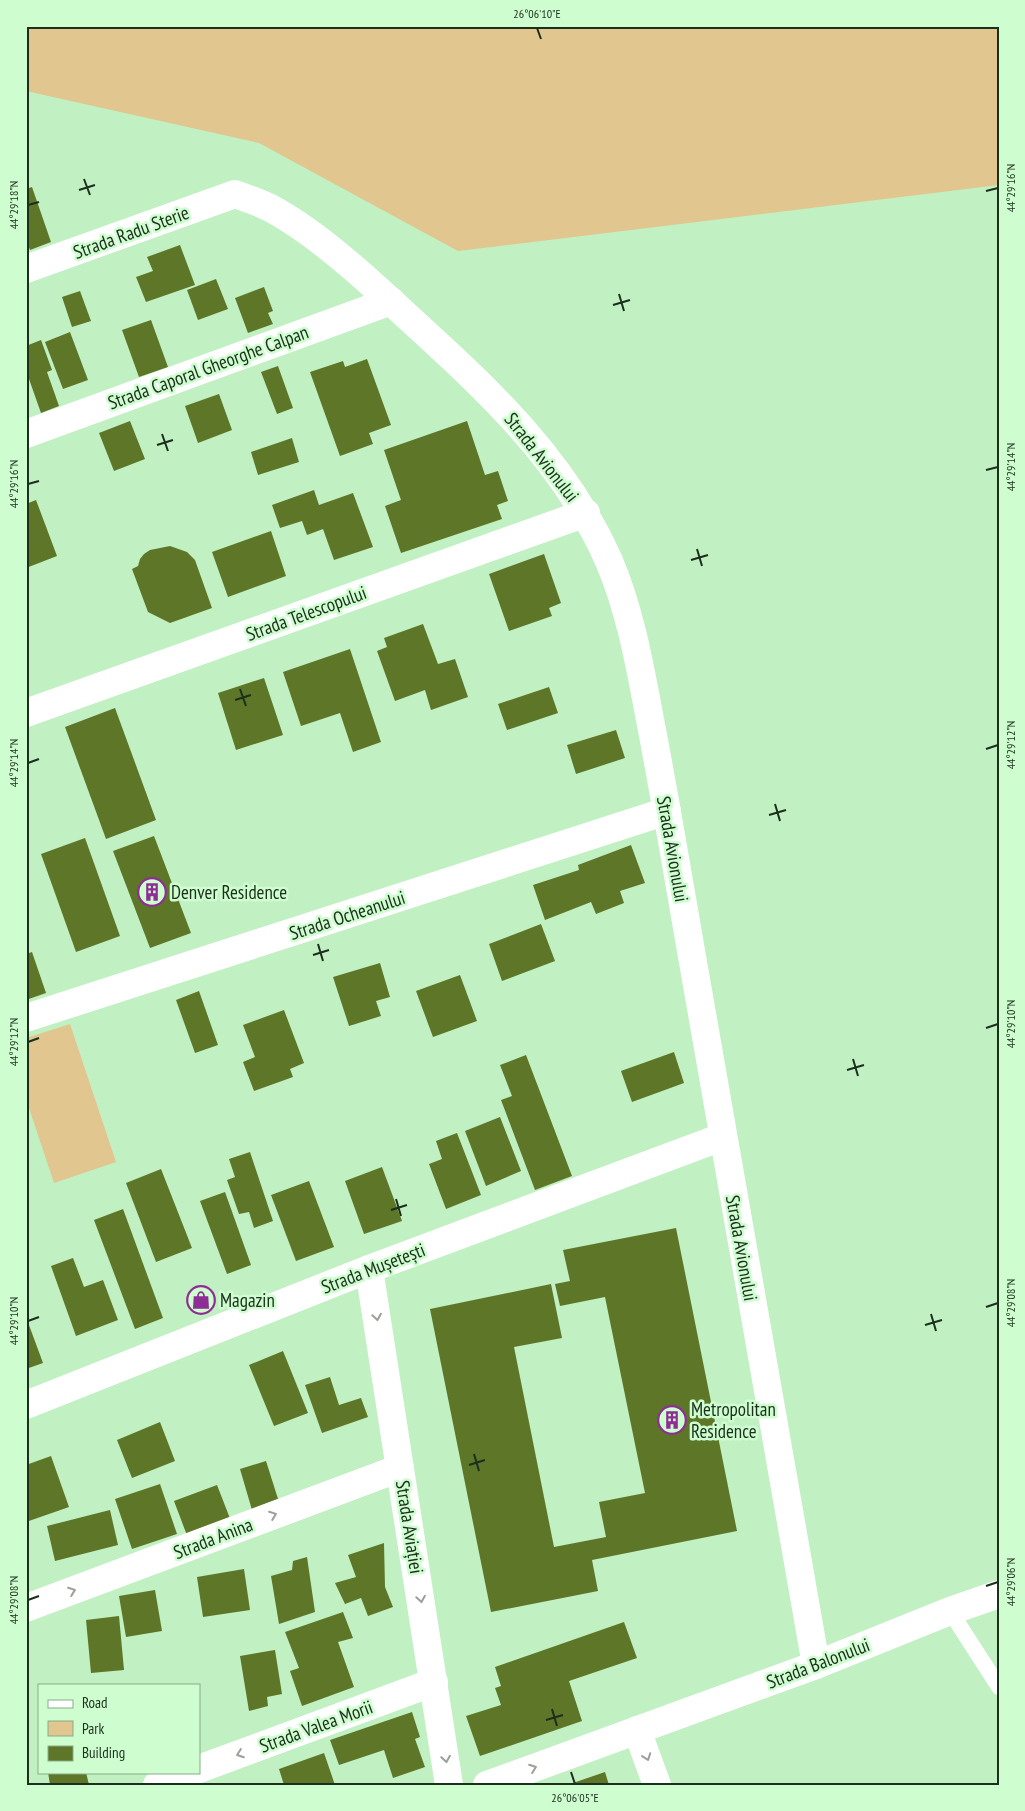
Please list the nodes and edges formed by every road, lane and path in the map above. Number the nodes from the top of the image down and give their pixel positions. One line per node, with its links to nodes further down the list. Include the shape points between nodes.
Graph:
1 (236, 194): 2 (street, Strada Radu Sterie); 3 (street, Strada Avionului, via 271,208 295,223)
2 (26, 269)
3 (391, 301): 4 (street, Strada Caporal Gheorghe Calpan); 5 (street, Strada Avionului, via 487,390 546,455)
4 (26, 434)
5 (586, 513): 6 (street, Strada Telescopului); 7 (street, Strada Avionului, via 626,608)
6 (26, 713)
7 (667, 811): 8 (street, Strada Ocheanului); 9 (street, Strada Avionului)
8 (26, 1018)
9 (722, 1136): 10 (street, Strada Mușetești); 16 (street, Strada Avionului)
10 (369, 1269): 11 (street, Strada Mușetești); 12 (street, Strada Aviației, one-way to 12)
11 (26, 1405)
12 (400, 1468): 14 (street, Strada Anina, one-way to 12); 17 (street, Strada Aviației, one-way to 17)
13 (999, 1594): 15 (street, Strada Balonului)
14 (26, 1608)
15 (950, 1611): 16 (street, Strada Balonului); 18 (lane)
16 (816, 1665): 19 (street, Strada Balonului)
17 (434, 1682): 20 (street, Strada Valea Morii, one-way to 20); 23 (street, Strada Aviației, one-way to 23)
18 (999, 1687)
19 (637, 1730): 24 (street, Strada Balonului, one-way to 19); 25 (street, one-way to 25)
20 (200, 1769)
21 (185, 1774): 22 (street)
22 (157, 1785)
23 (449, 1785)
24 (487, 1785)
25 (657, 1785)

